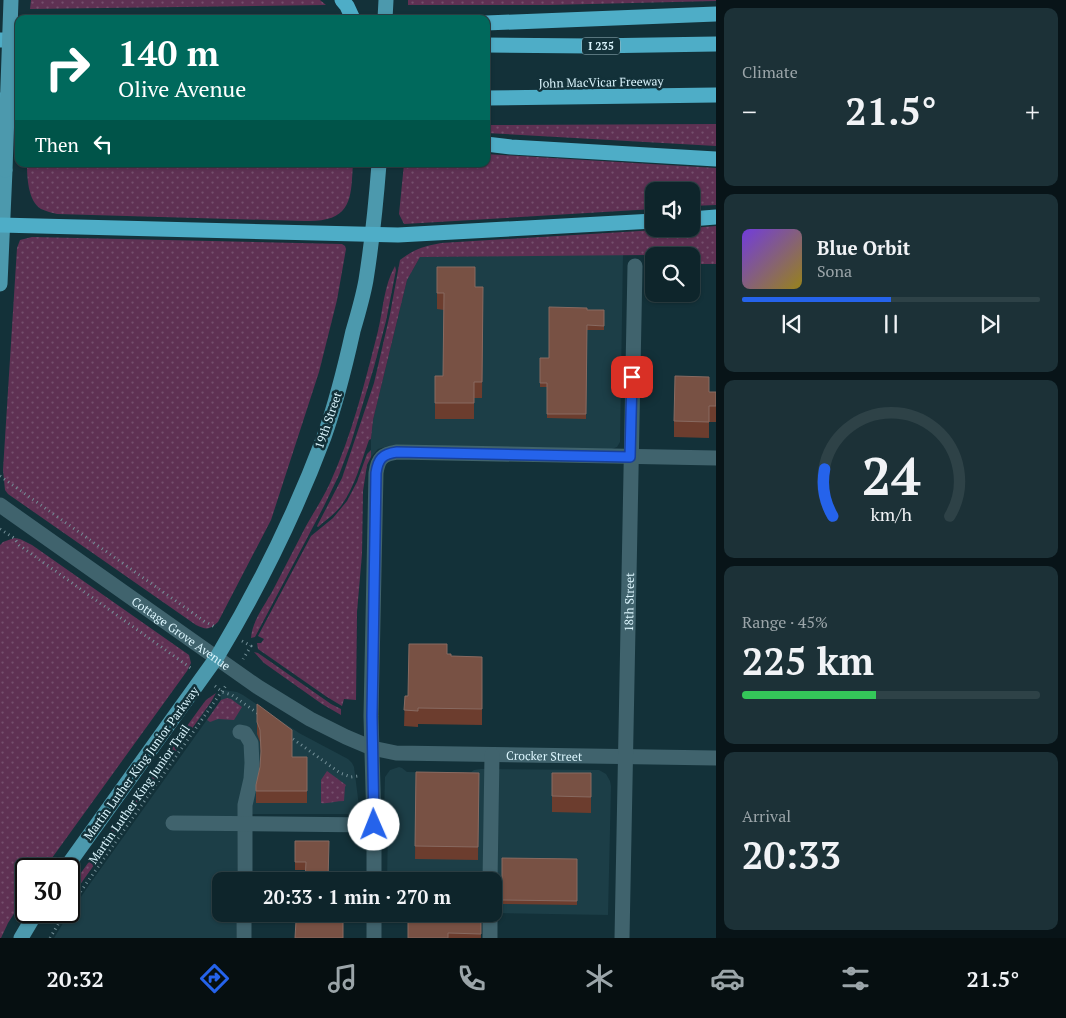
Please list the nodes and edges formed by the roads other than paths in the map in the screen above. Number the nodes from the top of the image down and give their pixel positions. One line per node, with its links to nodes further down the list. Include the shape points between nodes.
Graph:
1 (10, 0): 22 (main road, bridge)
2 (342, 0): 5 (highway)
3 (386, 0): 6 (main road)
4 (716, 14): 7 (highway)
5 (351, 15)
6 (385, 15)
7 (490, 24)
8 (0, 40): 9 (highway)
9 (15, 40)
10 (716, 44): 11 (highway, I 235)
11 (490, 45)
12 (716, 95): 13 (highway, John MacVicar Freeway)
13 (490, 98)
14 (0, 100): 15 (highway)
15 (15, 100)
16 (490, 144): 17 (highway)
17 (716, 159)
18 (379, 167): 23 (main road, 19th Street)
19 (716, 217): 20 (highway)
20 (700, 218)
21 (645, 221): 23 (highway)
22 (1, 225): 23 (highway); 25 (main road)
23 (372, 235): 29 (main road, 19th Street, via 365,282 345,367 324,436 294,512 263,576)
24 (634, 266): 26 (street, 18th Street)
25 (0, 284)
26 (630, 457): 27 (street); 31 (street, via 397,452 380,458 376,473); 33 (street, 18th Street)
27 (716, 458)
28 (0, 504): 29 (street, Cottage Grove Avenue)
29 (217, 657): 31 (street, Cottage Grove Avenue, via 310,719); 38 (main road, Martin Luther King Junior Parkway)
30 (240, 732): 36 (street, via 246,733 251,743)
31 (372, 748): 32 (street, Crocker Street, via 396,753); 37 (street)
32 (492, 755): 33 (street, Crocker Street); 41 (street)
33 (625, 756): 34 (street, Crocker Street); 50 (street, 18th Street)
34 (716, 758)
35 (173, 823): 36 (street)
36 (246, 824): 37 (street); 39 (street)
37 (374, 825): 40 (street)
38 (73, 858)
39 (245, 872)
40 (374, 872)
41 (490, 872)
42 (244, 922): 47 (street)
43 (374, 922): 48 (street)
44 (490, 922): 49 (street)
45 (30, 923): 46 (main road)
46 (21, 938)
47 (244, 938)
48 (374, 938)
49 (490, 938)
50 (622, 938)

